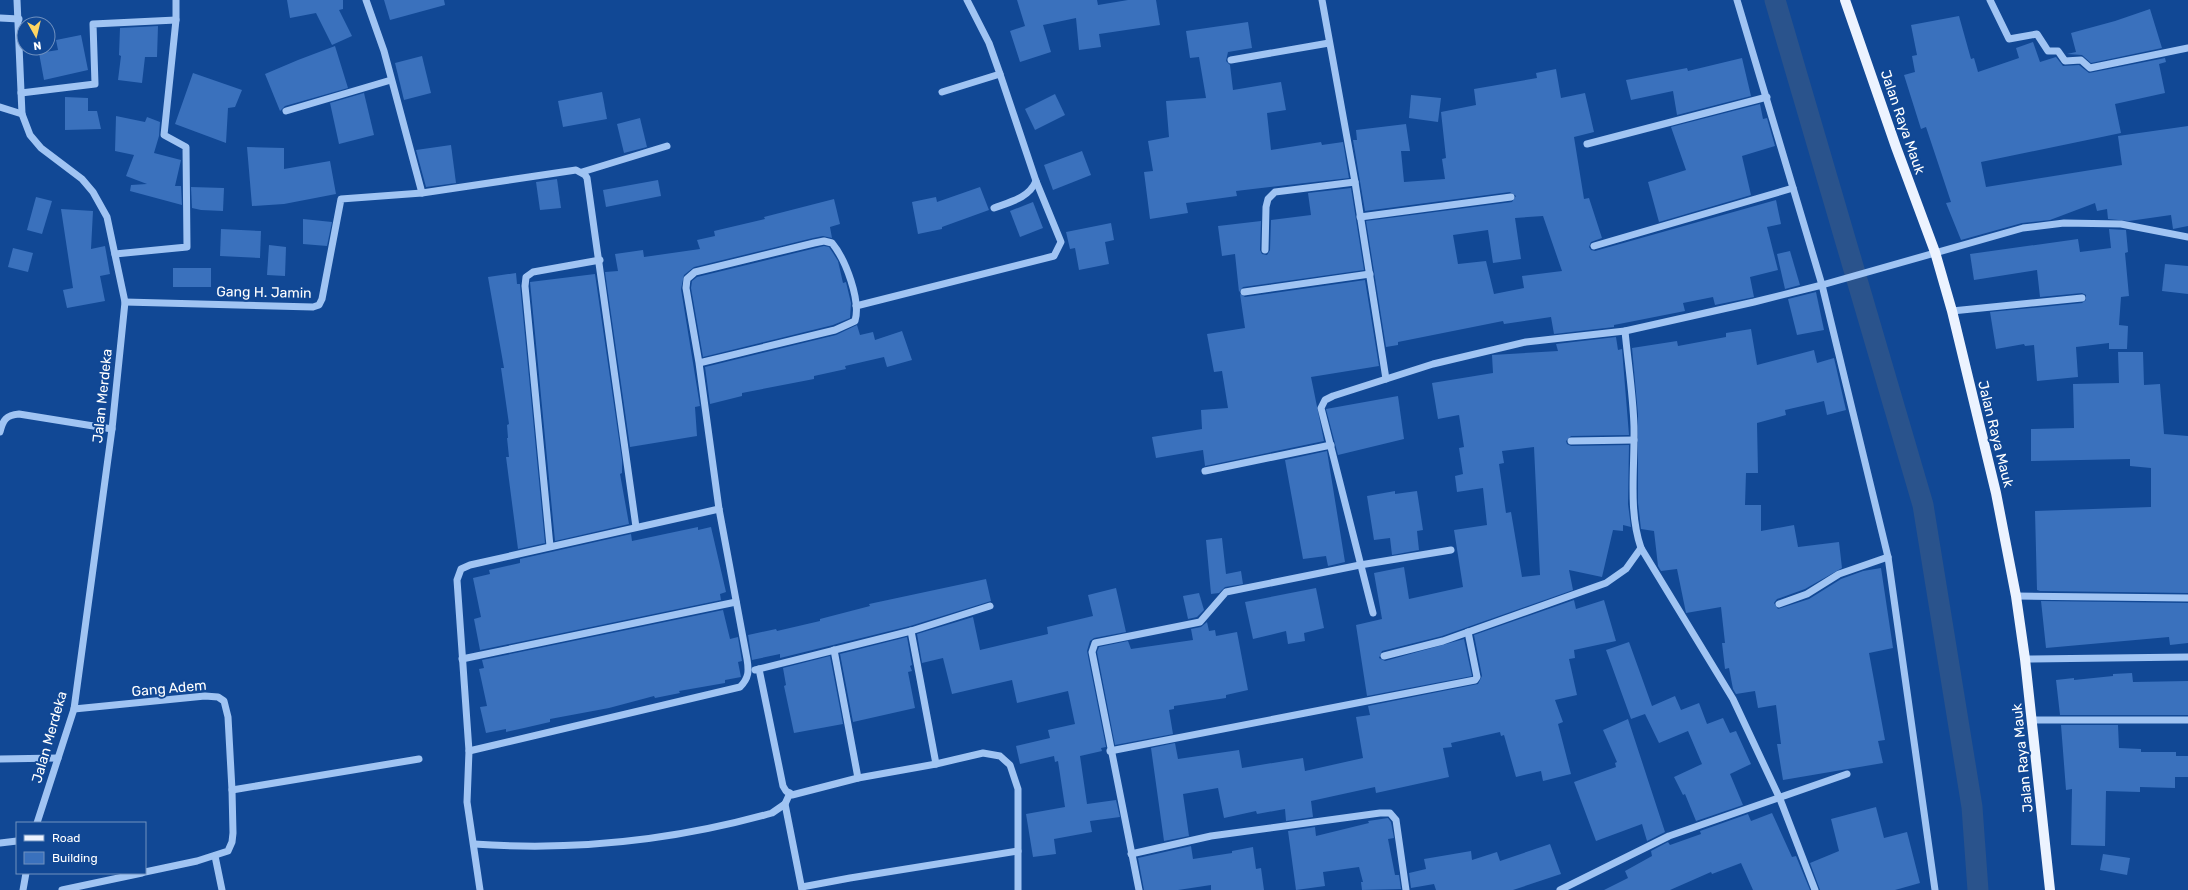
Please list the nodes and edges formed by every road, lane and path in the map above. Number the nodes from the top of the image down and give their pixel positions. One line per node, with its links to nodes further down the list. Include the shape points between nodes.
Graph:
1 (17, 0): 9 (street, Jalan Merdeka)
2 (176, 0): 12 (street)
3 (366, 0): 18 (street)
4 (967, 0): 17 (street, via 989,43)
5 (1322, 0): 13 (street)
6 (1737, 0): 21 (street)
7 (1845, 0): 38 (main road, Jalan Raya Mauk)
8 (1990, 0): 14 (street, via 2009,39 2037,34 2048,51 2058,50 2065,60 2081,60 2090,68)
9 (19, 16)
10 (0, 18): 11 (street)
11 (16, 19)
12 (176, 20): 20 (street, via 93,24 96,84); 39 (street, via 164,135 186,147 187,247)
13 (1330, 43): 16 (street); 29 (street)
14 (2188, 48)
15 (20, 56): 20 (street, Jalan Merdeka)
16 (1231, 60)
17 (1000, 74): 19 (street); 28 (street)
18 (391, 80): 23 (street); 31 (street)
19 (942, 92)
20 (22, 93): 24 (street, Jalan Merdeka)
21 (1767, 97): 25 (street); 30 (street)
22 (0, 107): 24 (street)
23 (286, 111)
24 (22, 114): 39 (street, Jalan Merdeka, via 30,135 40,148 82,179 93,192 107,218)
25 (1586, 144)
26 (667, 146): 27 (street)
27 (582, 172): 31 (street, via 576,170); 40 (street, via 587,178)
28 (1036, 181): 33 (street, via 1025,195); 46 (street, via 1061,242 1054,256)
29 (1355, 182): 34 (street); 37 (street, via 1275,192 1268,199 1266,207)
30 (1793, 188): 36 (street); 42 (street)
31 (422, 193): 45 (street, Gang H. Jamin, via 341,199 319,305 313,307)
32 (1511, 197): 34 (street)
33 (994, 208)
34 (1360, 217): 41 (street)
35 (2188, 237): 38 (street, via 2121,224 2064,223 2023,228)
36 (1594, 246)
37 (1265, 250)
38 (1935, 252): 42 (street); 47 (main road, Jalan Raya Mauk)
39 (115, 254): 45 (street, Jalan Merdeka)
40 (600, 260): 59 (street); 60 (street, via 533,272 526,277)
41 (1370, 274): 43 (street); 50 (street)
42 (1822, 285): 48 (street); 63 (street)
43 (1244, 292)
44 (2082, 298): 47 (street)
45 (125, 302): 52 (street, Jalan Merdeka)
46 (856, 306): 49 (street, via 858,312 855,321 848,326); 49 (street, via 849,275 836,248 832,243 824,241 695,272 687,279 686,288)
47 (1952, 311): 65 (main road, Jalan Raya Mauk, via 1996,493)
48 (1625, 331): 50 (street, via 1526,342 1432,364); 54 (street)
49 (699, 363): 58 (street)
50 (1386, 379): 56 (street, via 1325,400 1322,408)
51 (1, 420): 52 (street, via 19,414); 53 (street)
52 (112, 429): 80 (street, Jalan Merdeka)
53 (0, 432)
54 (1634, 440): 55 (street); 61 (street, via 1633,515)
55 (1571, 441)
56 (1331, 446): 57 (street); 64 (street)
57 (1205, 472)
58 (719, 509): 59 (street); 67 (street)
59 (636, 527): 60 (street)
60 (550, 546): 76 (street, via 461,569 457,580)
61 (1641, 548): 72 (street, via 1626,569 1606,584); 93 (street, via 1733,699)
62 (1451, 550): 64 (street)
63 (1888, 557): 68 (street, via 1839,574 1807,594); 115 (street)
64 (1360, 565): 70 (street); 84 (street, via 1226,592 1200,622 1094,643 1092,652)
65 (2016, 596): 66 (street); 77 (main road, Jalan Raya Mauk)
66 (2188, 598)
67 (736, 602): 76 (street); 79 (street)
68 (1779, 604)
69 (990, 606): 71 (street)
70 (1373, 613)
71 (911, 631): 73 (street); 88 (street)
72 (1468, 632): 74 (street); 84 (street, via 1477,677 1475,680)
73 (834, 650): 78 (street); 90 (street)
74 (1384, 656)
75 (2188, 657): 77 (street)
76 (462, 659): 83 (street)
77 (2024, 659): 81 (main road, Jalan Raya Mauk)
78 (759, 669): 79 (street); 92 (street, via 783,786)
79 (749, 672): 83 (street, via 746,681 740,687)
80 (74, 709): 85 (street, Jalan Merdeka); 91 (street, Gang Adem, via 218,697 224,701 227,708)
81 (2032, 720): 82 (street); 116 (main road, Jalan Raya Mauk)
82 (2188, 720)
83 (468, 751): 98 (street, via 467,802)
84 (1110, 751): 100 (street)
85 (58, 758): 86 (street); 95 (street, Jalan Merdeka)
86 (0, 759)
87 (419, 759): 91 (street)
88 (936, 764): 90 (street); 99 (street, via 983,753 1000,756 1010,765 1018,789)
89 (1847, 774): 93 (street)
90 (858, 778): 92 (street, via 797,795)
91 (232, 790): 101 (street, via 232,842 228,851)
92 (790, 793): 94 (street)
93 (1780, 799): 113 (street, via 1669,836); 114 (street)
94 (785, 804): 98 (street, via 772,813 752,819 605,843 520,847); 105 (street)
95 (37, 822)
96 (16, 841): 97 (street)
97 (0, 843)
98 (474, 844): 109 (street)
99 (1018, 852): 105 (street, via 850,878); 110 (street)
100 (1132, 854): 111 (street); 112 (street, via 1210,836 1390,813 1396,820)
101 (215, 856): 102 (street); 108 (street)
102 (146, 873)
103 (26, 874): 106 (street)
104 (139, 874): 107 (street)
105 (802, 889)
106 (23, 890)
107 (62, 890)
108 (222, 890)
109 (480, 890)
110 (1018, 890)
111 (1139, 890)
112 (1406, 890)
113 (1560, 890)
114 (1815, 890)
115 (1935, 890)
116 (2050, 890)

